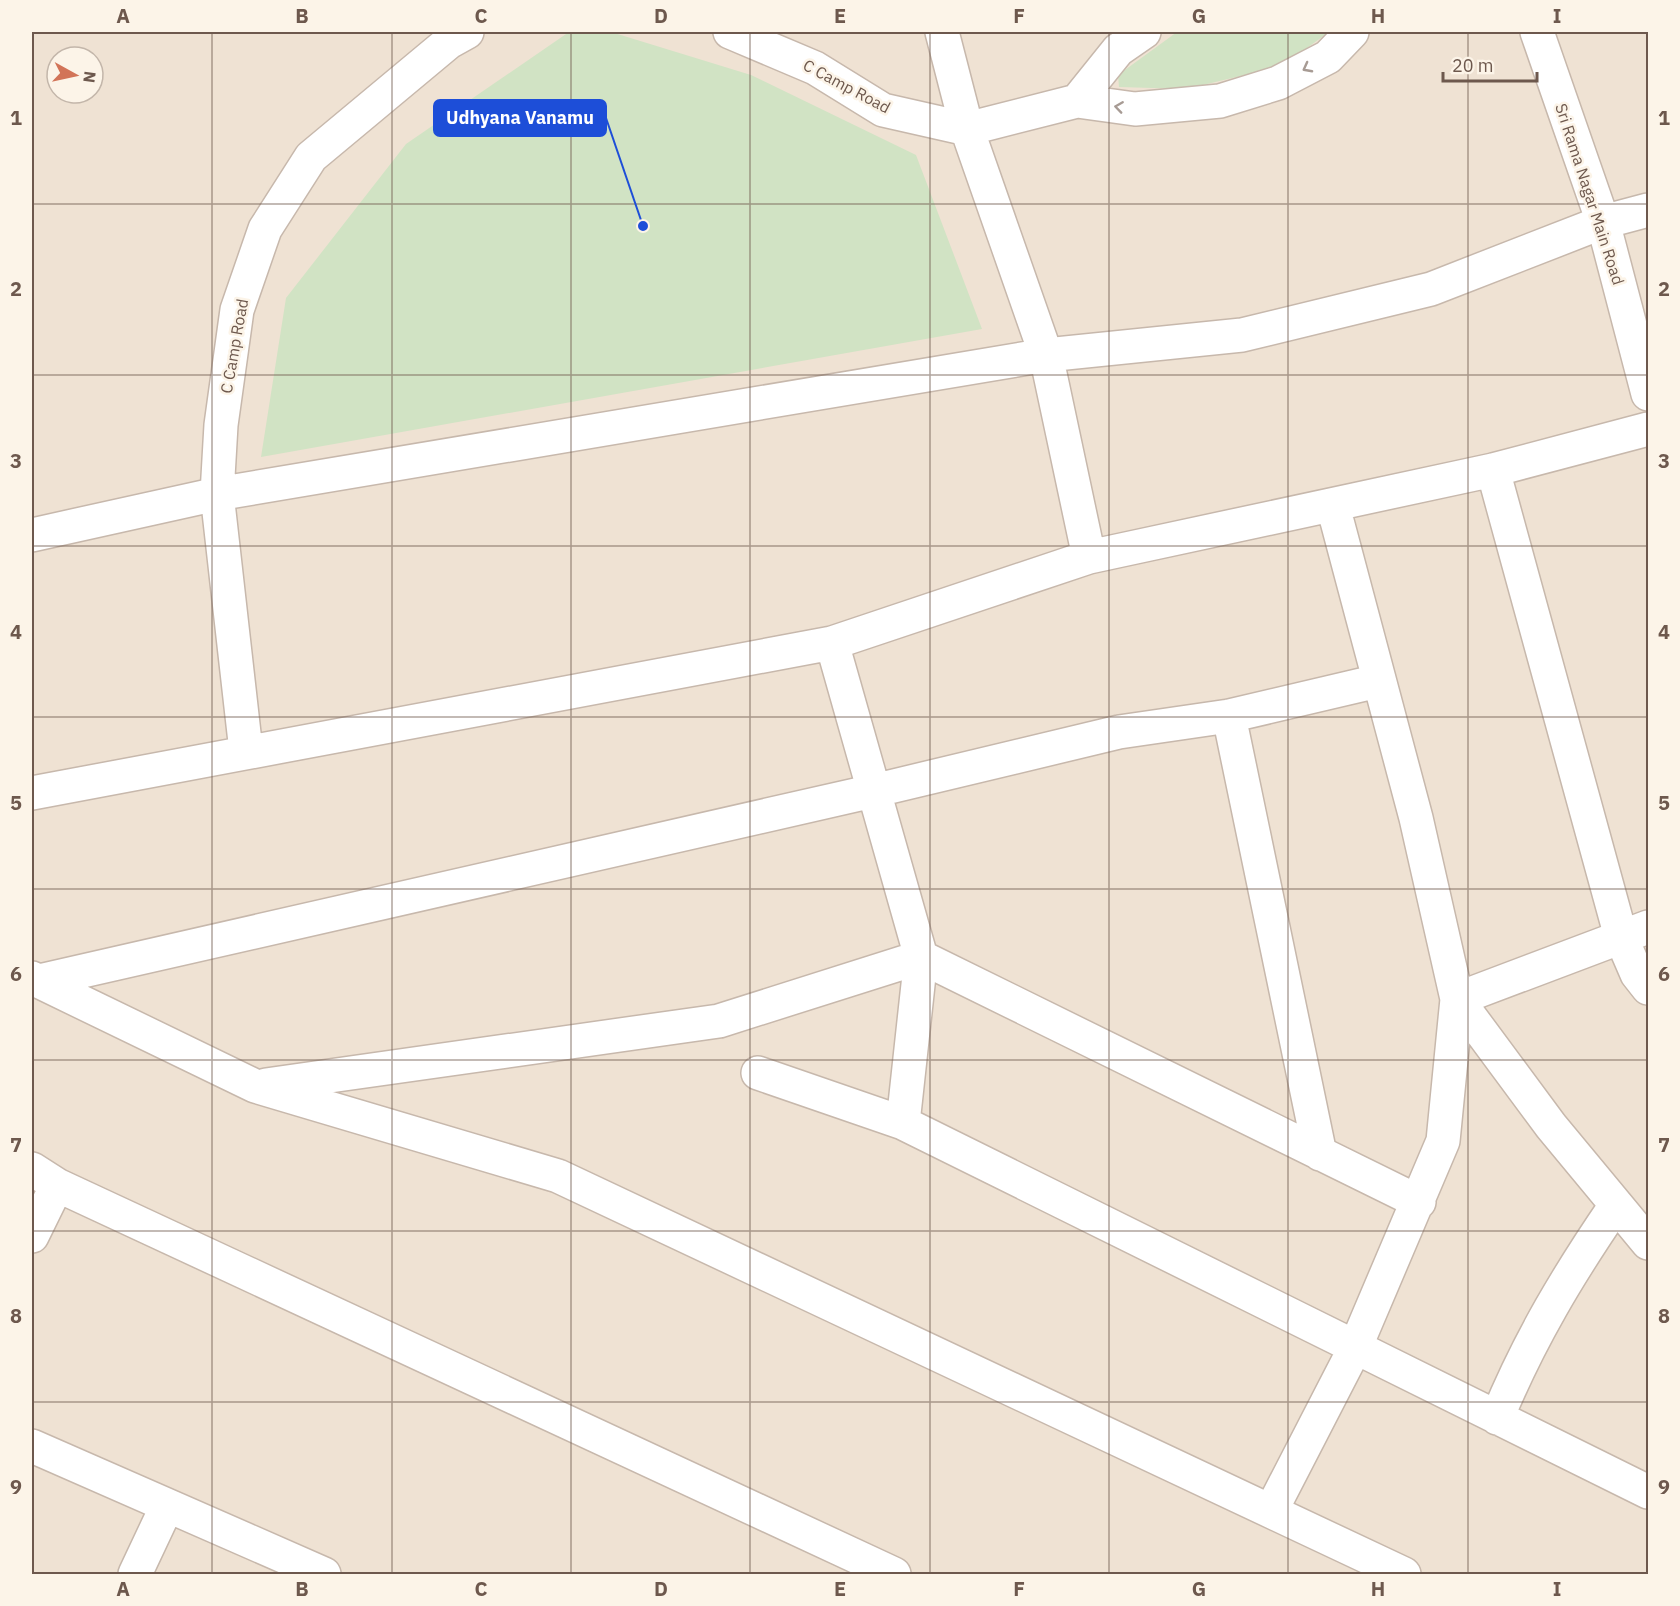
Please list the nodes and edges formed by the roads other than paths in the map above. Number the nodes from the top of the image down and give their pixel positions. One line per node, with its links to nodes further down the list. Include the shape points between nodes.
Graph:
1 (467, 32): 15 (street, C Camp Road, via 449,42 311,157 265,229 237,310 220,425)
2 (730, 32): 8 (street, C Camp Road, via 815,68 883,110)
3 (942, 32): 8 (street)
4 (1144, 32): 7 (street, via 1118,50)
5 (1352, 32): 7 (street, one-way to 7, via 1328,57 1278,83 1220,101 1135,109)
6 (1537, 32): 10 (street, Sri Rama Nagar Main Road)
7 (1077, 101): 8 (street)
8 (967, 129): 11 (street)
9 (1648, 210): 10 (street)
10 (1603, 222): 11 (street, via 1431,289 1242,335); 12 (street, Sri Rama Nagar Main Road)
11 (1046, 355): 15 (street); 18 (street)
12 (1648, 394)
13 (1648, 429): 14 (street)
14 (1493, 470): 16 (street); 25 (street)
15 (217, 494): 17 (street); 22 (street, C Camp Road)
16 (1333, 506): 18 (street); 20 (street)
17 (32, 535)
18 (1089, 557): 19 (street)
19 (832, 643): 22 (street); 23 (street)
20 (1378, 681): 21 (street); 29 (street, via 1416,818)
21 (1229, 716): 23 (street, via 1119,732); 33 (street)
22 (246, 751): 24 (street)
23 (873, 791): 26 (street); 27 (street)
24 (32, 793)
25 (1635, 932): 28 (street, via 1636,974); 29 (street)
26 (921, 957): 31 (street, via 719,1021); 32 (street); 33 (street)
27 (35, 980): 31 (street)
28 (1648, 988)
29 (1457, 999): 35 (street, via 1443,1141); 36 (street, via 1509,1072)
30 (758, 1074): 32 (street)
31 (255, 1086): 44 (street, via 558,1176)
32 (903, 1123): 39 (street)
33 (1320, 1154): 35 (street)
34 (44, 1177): 37 (street); 47 (street)
35 (1419, 1202): 39 (street)
36 (1616, 1205): 38 (street); 40 (street, via 1545,1313)
37 (32, 1236)
38 (1648, 1243)
39 (1355, 1348): 40 (street); 44 (street)
40 (1497, 1418): 42 (street)
41 (32, 1446): 43 (street)
42 (1648, 1492)
43 (167, 1506): 45 (street); 46 (street)
44 (1270, 1511): 48 (street)
45 (135, 1575)
46 (324, 1575)
47 (894, 1575)
48 (1404, 1575)

